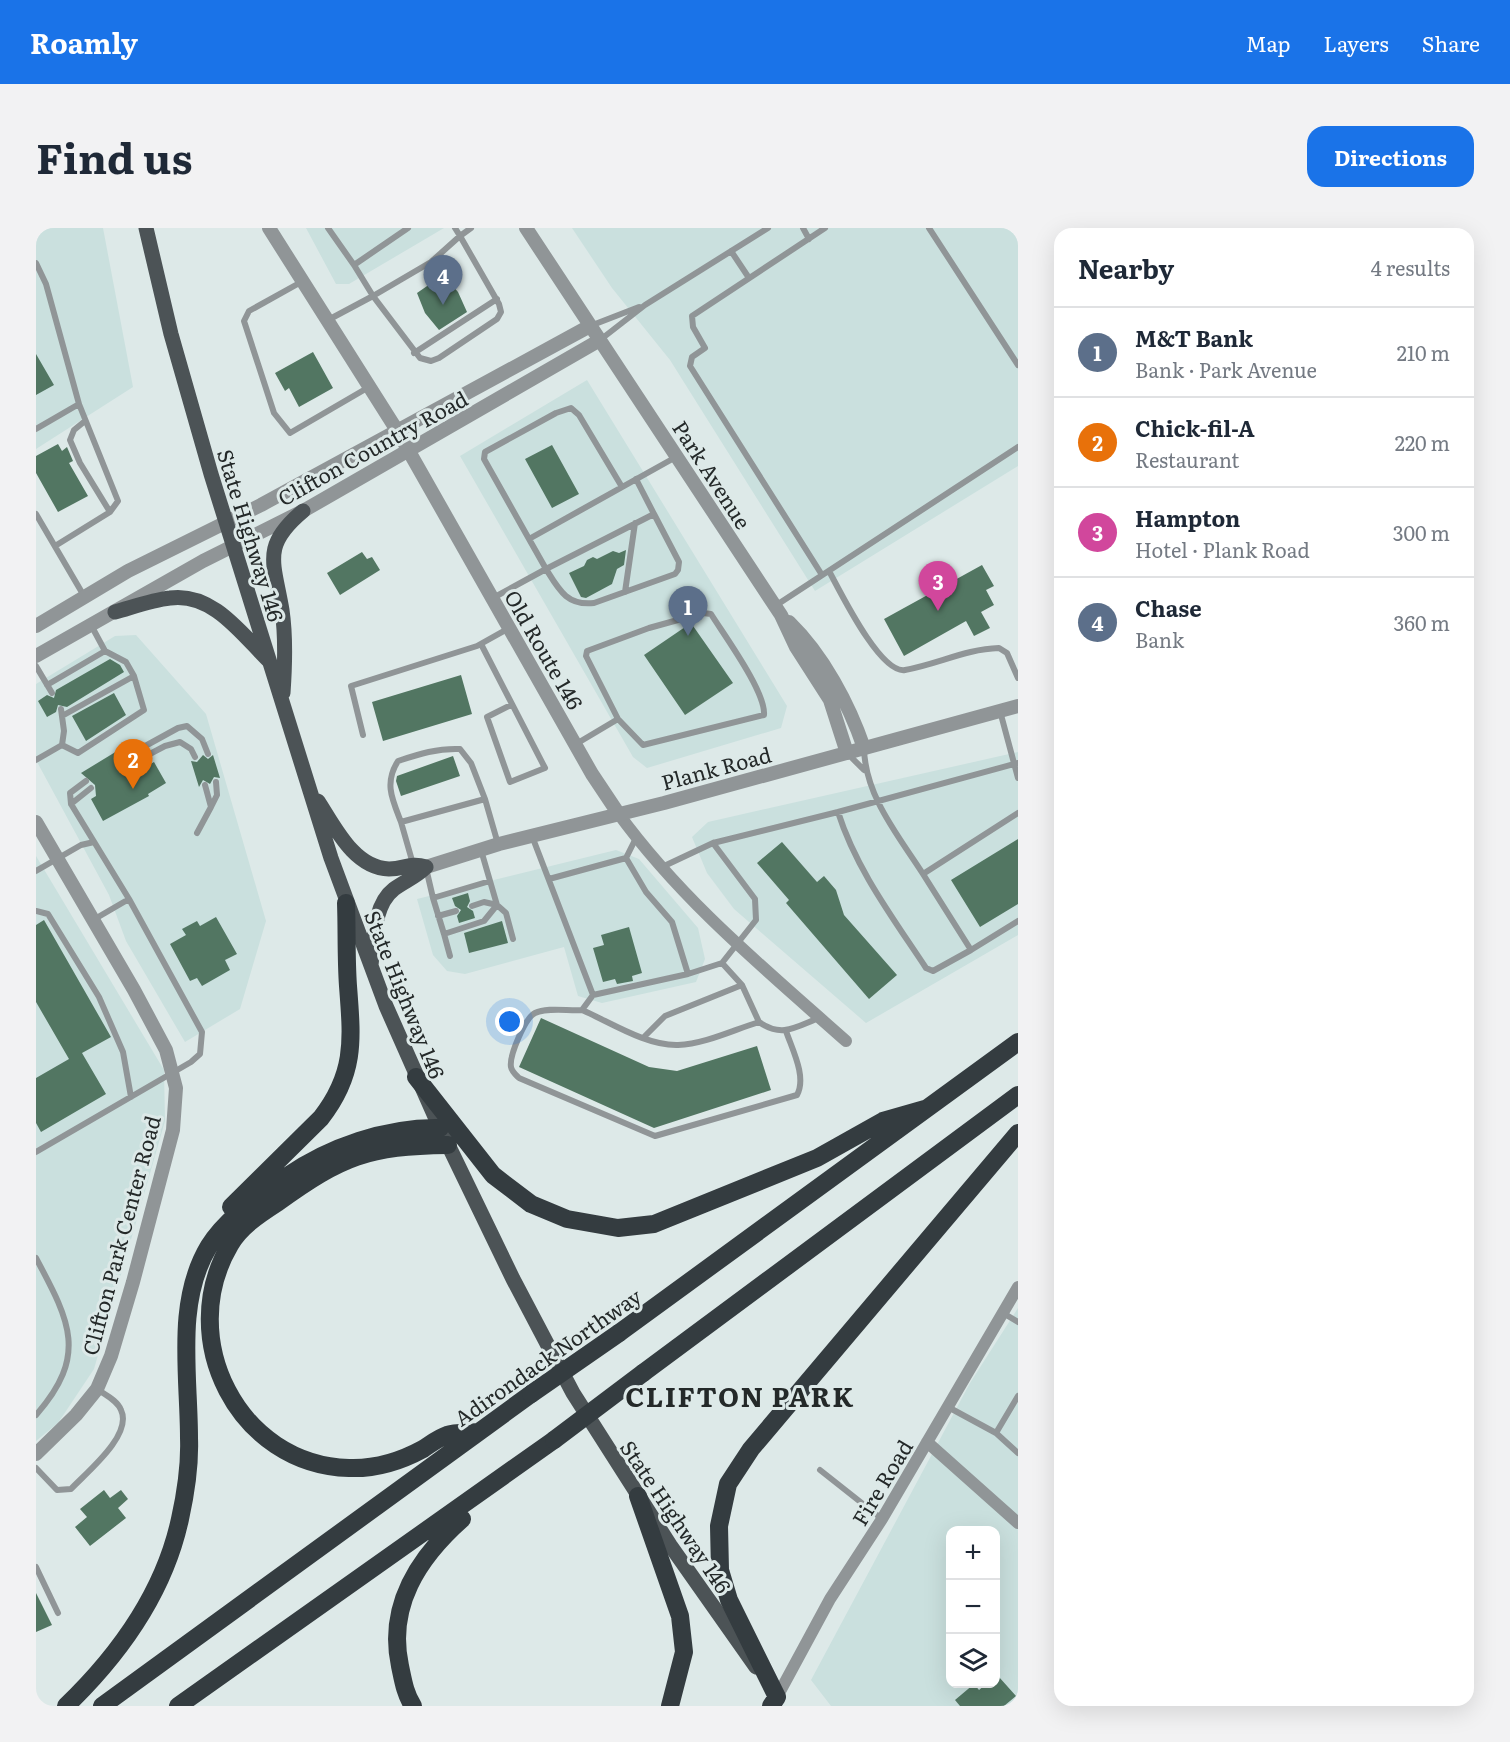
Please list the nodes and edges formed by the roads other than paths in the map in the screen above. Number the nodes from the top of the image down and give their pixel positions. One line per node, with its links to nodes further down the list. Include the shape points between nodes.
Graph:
1 (146, 228): 41 (main road, State Highway 146, via 171,334)
2 (269, 228): 18 (street, Old Route 146)
3 (328, 228): 16 (lane)
4 (408, 228): 16 (lane)
5 (455, 228): 12 (lane)
6 (471, 228): 12 (lane)
7 (526, 228): 23 (street, Park Avenue)
8 (768, 228): 14 (lane)
9 (803, 228): 13 (lane)
10 (825, 228): 13 (lane)
11 (929, 228): 26 (lane)
12 (460, 236): 19 (lane, via 431,262); 20 (lane)
13 (809, 238): 17 (lane)
14 (731, 251): 17 (lane); 21 (lane)
15 (36, 263): 28 (lane, via 46,285)
16 (354, 265): 19 (lane)
17 (749, 278): 47 (lane, via 692,316 693,327 705,348 692,357 690,366)
18 (304, 281): 22 (street, Old Route 146); 27 (lane, via 249,311 244,321 274,413 290,433)
19 (373, 297): 22 (lane); 25 (lane)
20 (497, 299): 25 (lane); 25 (lane, via 501,312 497,319 450,352 431,361)
21 (645, 305): 23 (lane); 24 (lane)
22 (328, 320): 27 (street, Old Route 146)
23 (590, 326): 24 (street, Park Avenue); 31 (street, Clifton Country Road)
24 (600, 340): 33 (street, Clifton Country Road); 34 (street, Park Avenue)
25 (414, 353)
26 (1018, 365)
27 (370, 387): 31 (street, Old Route 146)
28 (79, 404): 29 (lane); 30 (lane)
29 (85, 422): 39 (lane, via 117,496); 39 (lane, via 74,430 70,440)
30 (36, 429)
31 (398, 432): 33 (street, Old Route 146); 41 (street, Clifton Country Road)
32 (1018, 447): 47 (lane)
33 (407, 452): 37 (street, Clifton Country Road); 50 (street, Old Route 146)
34 (677, 456): 35 (lane); 51 (street, Park Avenue)
35 (636, 479): 36 (lane); 40 (lane)
36 (622, 487): 43 (lane); 43 (lane, via 571,408 485,452 483,459)
37 (303, 511): 44 (street, Clifton Country Road); 65 (main road, via 283,528 273,556 286,653)
38 (36, 513): 45 (lane)
39 (110, 513): 45 (lane)
40 (654, 514): 42 (lane); 48 (lane, via 679,562 678,570)
41 (226, 521): 44 (main road, State Highway 146); 49 (street, Clifton Country Road)
42 (635, 523): 46 (lane); 48 (lane)
43 (529, 539): 46 (lane)
44 (234, 545): 52 (street, Clifton Country Road); 59 (main road, State Highway 146)
45 (56, 546): 49 (lane)
46 (546, 569): 48 (lane, via 563,596 572,602 594,603); 50 (lane)
47 (826, 573): 51 (lane); 62 (lane, via 892,667 903,670 966,651 999,648 1007,653)
48 (625, 592)
49 (85, 597): 54 (street, Clifton Country Road)
50 (493, 598): 55 (street, Old Route 146)
51 (778, 610): 73 (street, via 813,651 845,703); 74 (street, Park Avenue, via 830,700)
52 (116, 612): 53 (street, Clifton Country Road); 59 (main road, via 170,598 197,600 213,607)
53 (91, 625): 57 (lane); 58 (street, Clifton Country Road)
54 (36, 626)
55 (509, 627): 56 (lane); 71 (street, Old Route 146)
56 (482, 644): 66 (lane); 70 (lane, via 351,686)
57 (105, 651): 61 (lane, via 126,662); 63 (lane)
58 (36, 656)
59 (270, 662): 65 (main road, State Highway 146)
60 (36, 666): 63 (lane)
61 (134, 676): 72 (lane, via 61,713); 72 (lane, via 144,710 78,753)
62 (1018, 678)
63 (47, 686): 64 (lane)
64 (51, 693)
65 (283, 702): 87 (main road, State Highway 146)
66 (511, 705): 66 (lane, via 545,768 510,782 487,717)
67 (1018, 706): 68 (street, Plank Road)
68 (1000, 711): 73 (street, Plank Road); 80 (lane)
69 (618, 719): 69 (lane, via 643,745 764,715 765,707 711,614 703,613 587,651); 71 (lane)
70 (363, 735)
71 (575, 744): 93 (street, Old Route 146)
72 (62, 745): 78 (lane)
73 (864, 748): 74 (street, Plank Road); 81 (lane)
74 (847, 753): 81 (lane); 93 (street, Plank Road)
75 (208, 754): 76 (lane, via 202,739 187,726)
76 (127, 756)
77 (195, 757): 79 (lane, via 180,742)
78 (36, 760)
79 (131, 764)
80 (1017, 764): 82 (lane); 89 (lane)
81 (865, 771): 89 (lane)
82 (1018, 778)
83 (86, 781): 90 (lane, via 70,793)
84 (216, 782): 91 (lane, via 217,795)
85 (204, 785): 91 (lane)
86 (91, 788): 90 (lane)
87 (310, 788): 106 (main road, via 343,840 367,863 392,869); 114 (main road, State Highway 146)
88 (485, 799): 96 (lane); 96 (lane, via 471,763 460,750 444,748 424,753 398,761 390,774 392,799); 102 (lane)
89 (877, 800): 92 (lane); 109 (lane)
90 (71, 804): 100 (lane)
91 (211, 807): 97 (lane)
92 (838, 812): 101 (lane); 125 (lane, via 845,835 878,899 926,968 933,971)
93 (618, 813): 98 (street, Plank Road); 99 (street, Old Route 146)
94 (1018, 813): 109 (lane)
95 (36, 822): 104 (street, Clifton Park Center Road)
96 (401, 822): 106 (lane)
97 (197, 833)
98 (532, 836): 102 (street, Plank Road); 110 (lane)
99 (636, 837): 105 (lane); 107 (street, Old Route 146)
100 (94, 842): 104 (lane); 113 (lane)
101 (713, 843): 107 (lane); 124 (lane, via 755,899 756,920)
102 (499, 844): 103 (street, Plank Road)
103 (480, 849): 106 (street, Plank Road); 111 (lane)
104 (57, 858): 108 (lane); 120 (street, Clifton Park Center Road)
105 (626, 858): 110 (lane); 129 (lane, via 646,892 672,922)
106 (420, 865): 112 (lane); 128 (main road, via 414,879 392,890 385,899 376,926)
107 (661, 867): 124 (street, Old Route 146)
108 (36, 871)
109 (923, 874): 125 (lane)
110 (549, 879): 131 (lane)
111 (490, 881): 112 (lane); 115 (lane)
112 (433, 898): 119 (lane)
113 (129, 900): 120 (lane); 139 (lane, via 202,1032 200,1054)
114 (346, 903): 128 (main road, State Highway 146); 148 (highway, via 353,1031 343,1081 321,1118 220,1220)
115 (497, 905): 116 (lane, via 484,902); 122 (lane, via 484,921); 123 (lane, via 506,913)
116 (472, 906)
117 (36, 911): 142 (lane, via 48,914 99,997 123,1052)
118 (456, 911): 119 (lane)
119 (438, 916): 122 (lane)
120 (93, 920): 139 (street, Clifton Park Center Road, via 140,1000)
121 (1018, 921): 125 (lane)
122 (444, 934): 126 (lane)
123 (513, 939)
124 (736, 943): 127 (lane); 133 (street, Old Route 146)
125 (971, 950)
126 (450, 956)
127 (722, 963): 129 (lane); 130 (lane)
128 (371, 970): 140 (main road, State Highway 146)
129 (688, 974): 131 (lane)
130 (742, 985): 134 (lane); 136 (lane, via 665,1016)
131 (593, 995): 132 (lane)
132 (582, 1010): 135 (lane, via 533,1014 510,1059 511,1070 519,1078 656,1136 797,1095 801,1078); 136 (lane)
133 (820, 1018): 135 (lane); 137 (street, Old Route 146)
134 (759, 1022): 135 (lane); 136 (lane, via 684,1044)
135 (786, 1031)
136 (644, 1037)
137 (846, 1041)
138 (1018, 1042): 143 (highway, Adirondack Northway)
139 (174, 1072): 142 (lane); 153 (street, Clifton Park Center Road, via 173,1130 133,1282)
140 (416, 1077): 143 (highway, via 494,1175 531,1204 567,1219 618,1228 654,1224 817,1158 883,1121); 144 (main road, State Highway 146)
141 (1018, 1095): 162 (highway, bridge)
142 (131, 1097): 147 (lane)
143 (925, 1109): 157 (highway, Adirondack Northway, bridge)
144 (440, 1128): 146 (main road, State Highway 146); 148 (highway, via 400,1131 322,1156 234,1217)
145 (1018, 1133): 170 (highway, via 751,1449 728,1484 719,1526 720,1570 729,1600)
146 (448, 1145): 157 (highway, via 399,1147 354,1156 303,1183 254,1219 231,1243 216,1272 210,1303 211,1347 219,1378 236,1408 264,1435 305,1459 349,1468 376,1466 421,1450 448,1434); 165 (main road, State Highway 146, via 573,1394)
147 (36, 1152)
148 (210, 1245): 171 (highway, via 190,1294 187,1472 171,1552 136,1626)
149 (36, 1258): 156 (lane, via 66,1317 71,1343 59,1385)
150 (1018, 1287): 151 (street, Fire Road)
151 (1003, 1313): 152 (lane); 155 (street, Fire Road)
152 (1018, 1322)
153 (97, 1389): 161 (street, Clifton Park Center Road); 163 (lane, via 122,1412 118,1438 71,1489 57,1490)
154 (1018, 1396): 158 (lane)
155 (947, 1407): 158 (lane); 159 (street, Fire Road)
156 (36, 1415)
157 (478, 1432): 172 (highway, Adirondack Northway)
158 (996, 1433): 160 (lane)
159 (927, 1442): 166 (street, Fire Road); 167 (street)
160 (1018, 1453)
161 (36, 1454)
162 (532, 1457): 173 (highway); 174 (highway, via 442,1536 406,1587 396,1646)
163 (36, 1468)
164 (820, 1470): 166 (lane)
165 (638, 1496): 170 (main road, State Highway 146); 175 (highway, via 680,1616 684,1652)
166 (882, 1519): 170 (street, Fire Road, via 830,1599)
167 (1018, 1523)
168 (36, 1567): 169 (lane)
169 (58, 1613)
170 (777, 1703)
171 (66, 1706)
172 (102, 1706)
173 (178, 1706)
174 (413, 1706)
175 (670, 1706)

